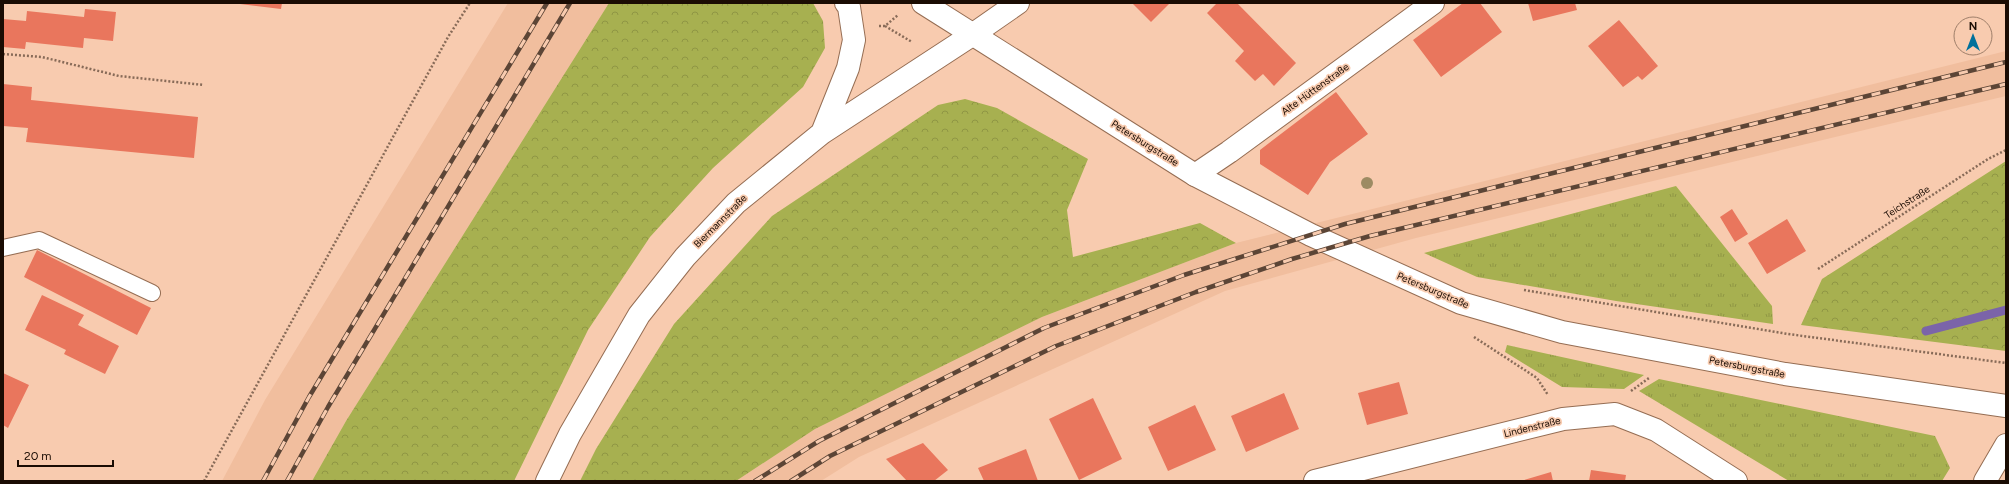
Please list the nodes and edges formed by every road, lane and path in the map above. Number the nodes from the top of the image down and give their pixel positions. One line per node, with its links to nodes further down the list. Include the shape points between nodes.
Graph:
1 (470, 3): 25 (path, via 448,37)
2 (846, 3): 7 (street)
3 (923, 3): 8 (street, Petersburgstraße)
4 (1018, 3): 8 (street, Biermannstraße)
5 (1434, 3): 13 (street, Alte Hüttenstraße)
6 (901, 12): 7 (path, via 885,26)
7 (853, 27): 11 (street, via 854,40 848,68)
8 (972, 36): 11 (street, Biermannstraße); 13 (street, Petersburgstraße)
9 (3, 54): 10 (path, via 42,57 119,76)
10 (204, 85)
11 (822, 133): 26 (street, Biermannstraße, via 736,203 680,263 640,315 570,434)
12 (2006, 150): 15 (path, Teichstraße, via 1988,159)
13 (1195, 175): 18 (street, Petersburgstraße, via 1311,235)
14 (3, 248): 17 (lane, via 39,240)
15 (1818, 269)
16 (1518, 289): 20 (path, via 1788,334)
17 (152, 293)
18 (1461, 303): 19 (street, Petersburgstraße, via 1562,332); 23 (path, via 1467,332 1537,378)
19 (1682, 354): 21 (street, Petersburgstraße, via 1785,374); 22 (path, via 1632,390)
20 (2006, 363)
21 (2006, 406)
22 (1615, 414): 23 (street, Lindenstraße); 28 (street, Lindenstraße, via 1656,430)
23 (1563, 419): 27 (street, Lindenstraße)
24 (2006, 445): 29 (street)
25 (204, 481)
26 (547, 481)
27 (1315, 481)
28 (1736, 481)
29 (1985, 481)

